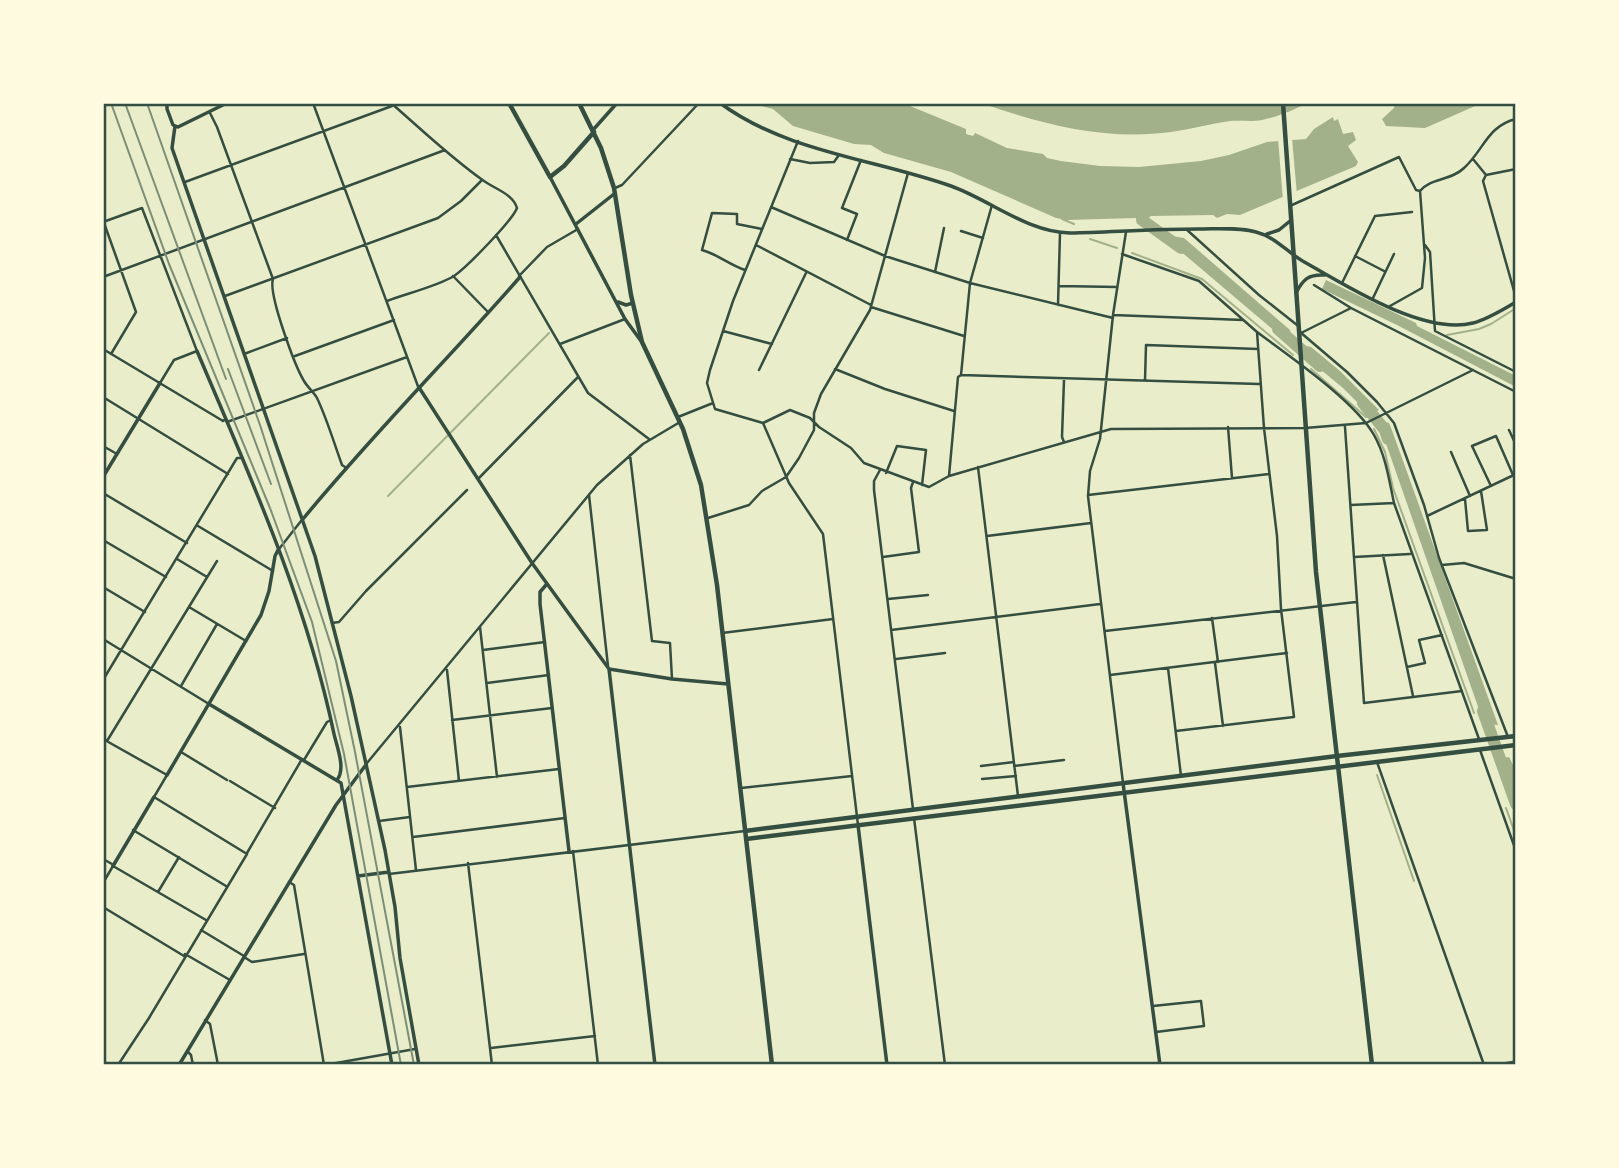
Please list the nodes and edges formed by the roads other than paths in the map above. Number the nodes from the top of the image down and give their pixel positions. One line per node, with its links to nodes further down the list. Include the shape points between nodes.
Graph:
1 (167, 103): 14 (street)
2 (211, 103): 12 (street)
3 (227, 103): 12 (street)
4 (313, 103): 15 (street)
5 (509, 103): 27 (main road)
6 (579, 103): 16 (main road)
7 (617, 103): 16 (street)
8 (699, 103): 31 (street)
9 (720, 103): 17 (street, via 759,126)
10 (1283, 103): 33 (main road)
11 (392, 104): 15 (street); 18 (street)
12 (210, 113): 14 (street); 23 (street)
13 (1516, 119): 21 (street, via 1494,130)
14 (175, 126): 29 (street, via 172,144)
15 (323, 131): 23 (street); 30 (street)
16 (594, 131): 27 (main road); 31 (main road)
17 (798, 141): 19 (street); 20 (street)
18 (445, 150): 28 (street); 30 (street)
19 (840, 154): 20 (street, via 834,162); 22 (street)
20 (790, 159): 35 (street)
21 (1473, 159): 26 (street); 32 (street, via 1453,177 1427,184)
22 (861, 160): 25 (street); 51 (street, via 842,208 857,214)
23 (231, 164): 29 (street); 39 (street)
24 (1516, 169): 26 (street)
25 (908, 173): 34 (street); 58 (street)
26 (1486, 176): 79 (street, via 1483,181)
27 (550, 177): 40 (street)
28 (482, 180): 47 (street, via 516,203 514,215); 53 (street, via 438,218)
29 (185, 182): 50 (street)
30 (345, 188): 39 (street); 53 (street)
31 (615, 190): 40 (street); 82 (main road)
32 (1420, 191): 33 (street, via 1399,157 1298,204); 52 (street)
33 (1290, 203): 37 (main road)
34 (992, 205): 46 (street); 49 (street)
35 (771, 207): 42 (street); 51 (street)
36 (1412, 212): 60 (street, via 1375,216)
37 (1291, 219): 48 (street); 57 (main road)
38 (103, 222): 59 (street, via 142,208); 62 (street)
39 (252, 222): 50 (street); 70 (street)
40 (577, 226): 68 (street, via 547,247); 81 (street)
41 (944, 228): 64 (street)
42 (762, 229): 54 (street); 61 (street, via 737,224 737,214 712,213 702,250)
43 (1186, 229): 45 (street); 48 (street, via 1240,229); 93 (street)
44 (961, 231): 49 (street)
45 (1126, 231): 46 (street); 55 (street)
46 (1060, 233): 74 (street)
47 (496, 235): 67 (street); 68 (street)
48 (1265, 235): 57 (street)
49 (983, 238): 71 (street)
50 (205, 240): 59 (street); 77 (street)
51 (847, 240): 58 (street)
52 (1423, 242): 85 (street, via 1422,288); 92 (street, via 1430,252)
53 (366, 245): 70 (street); 80 (street)
54 (756, 245): 61 (street); 65 (street)
55 (1122, 254): 75 (street); 91 (street, via 1199,281)
56 (1394, 254): 63 (street)
57 (1293, 255): 66 (street); 76 (main road)
58 (885, 256): 64 (street); 84 (street)
59 (160, 257): 62 (street); 103 (street)
60 (1355, 257): 63 (street); 72 (street)
61 (745, 270): 94 (street)
62 (121, 271): 69 (street); 104 (street, via 136,313)
63 (1385, 271): 78 (street)
64 (935, 272): 71 (street)
65 (806, 273): 84 (street); 99 (street)
66 (1327, 275): 72 (street); 76 (street, via 1310,276)
67 (453, 276): 80 (street); 87 (street)
68 (520, 276): 87 (street); 100 (street)
69 (103, 277)
70 (273, 279): 77 (street); 97 (street, via 273,298)
71 (970, 283): 83 (street); 96 (street)
72 (1342, 283): 78 (street)
73 (1314, 285): 86 (street)
74 (1059, 286): 75 (street); 83 (street)
75 (1117, 287): 88 (street)
76 (1296, 294): 93 (main road)
77 (225, 296): 105 (street)
78 (1373, 298): 85 (street)
79 (1516, 300): 92 (street, via 1472,323)
80 (387, 301): 90 (street)
81 (617, 301): 82 (street); 89 (street)
82 (633, 303): 98 (main road)
83 (1058, 305): 88 (street)
84 (871, 306): 96 (street); 109 (street)
85 (1390, 306): 92 (street)
86 (1351, 308): 93 (street); 111 (street)
87 (489, 313): 120 (street)
88 (1113, 317): 91 (street); 116 (street)
89 (625, 319): 98 (street); 100 (street)
90 (394, 320): 106 (street); 107 (street)
91 (1243, 320): 95 (street)
92 (1433, 324): 112 (street, via 1435,331)
93 (1299, 329): 108 (main road); 127 (street)
94 (723, 331): 99 (street); 124 (street, via 708,377)
95 (1257, 332): 102 (street); 108 (street)
96 (964, 336): 113 (street)
97 (287, 338): 105 (street); 106 (street)
98 (642, 342): 129 (main road)
99 (772, 344): 110 (street)
100 (559, 345): 114 (street)
101 (103, 349): 104 (street)
102 (1258, 349): 117 (street, via 1146,345); 119 (street)
103 (197, 351): 118 (street, via 174,360); 130 (street)
104 (111, 354): 118 (street)
105 (244, 354): 125 (street)
106 (294, 356): 121 (street)
107 (407, 357): 120 (street); 121 (street)
108 (1300, 364): 133 (street); 137 (main road)
109 (835, 369): 126 (street); 131 (street, via 821,394)
110 (759, 370)
111 (1473, 370): 122 (street); 127 (street)
112 (1516, 372)
113 (961, 375): 115 (street); 126 (street)
114 (578, 377): 140 (street, via 589,393); 159 (street)
115 (1064, 379): 116 (street); 141 (street)
116 (1106, 380): 117 (street); 139 (street)
117 (1145, 381): 119 (street)
118 (160, 383): 128 (street); 130 (street)
119 (1260, 384): 136 (street)
120 (419, 389): 148 (street); 159 (street)
121 (313, 392): 125 (street); 148 (street)
122 (1516, 392)
123 (103, 397): 128 (street)
124 (713, 403): 129 (street); 132 (street, via 726,414)
125 (263, 410): 130 (street); 174 (street)
126 (955, 411): 155 (street)
127 (1388, 414): 133 (street); 172 (street)
128 (139, 418): 145 (street); 152 (street)
129 (679, 420): 140 (street); 173 (main road, via 696,464)
130 (227, 421): 147 (street)
131 (814, 422): 132 (street, via 790,410); 150 (street, via 852,447 864,463); 157 (street, via 814,430)
132 (763, 423): 157 (street)
133 (1366, 423): 134 (street); 170 (street, via 1384,458)
134 (1345, 426): 137 (street); 171 (street)
135 (1228, 427): 136 (street); 139 (street); 158 (street)
136 (1264, 428): 137 (street); 153 (street)
137 (1305, 428): 199 (main road)
138 (1509, 430): 142 (street)
139 (1101, 431): 141 (street); 167 (street)
140 (650, 439): 146 (street)
141 (1064, 442): 149 (street)
142 (1516, 445)
143 (103, 446): 145 (street)
144 (1451, 452): 168 (street)
145 (117, 454): 156 (street)
146 (630, 455): 166 (street); 229 (street, via 652,641 670,643)
147 (242, 457): 152 (street); 180 (street)
148 (345, 467): 174 (street)
149 (978, 467): 155 (street); 177 (street)
150 (880, 470): 151 (street); 183 (street, via 874,490)
151 (886, 473): 160 (street); 161 (street, via 897,446 926,450)
152 (228, 474): 176 (street)
153 (1269, 474): 158 (street); 201 (street)
154 (1514, 475): 162 (street); 162 (street, via 1496,436 1472,446)
155 (949, 476): 161 (street, via 929,487)
156 (103, 477)
157 (786, 477): 173 (street, via 749,505); 205 (street, via 823,534)
158 (1233, 478): 167 (street)
159 (478, 479): 187 (street)
160 (913, 482): 161 (street); 183 (street, via 919,552)
161 (922, 485)
162 (1491, 486): 164 (street)
163 (467, 490): 206 (street, via 339,622)
164 (1481, 491): 168 (street); 169 (street, via 1487,530 1468,531)
165 (103, 493): 179 (street)
166 (589, 494): 187 (street); 226 (street)
167 (1088, 496): 175 (street)
168 (1470, 496): 169 (street)
169 (1465, 498): 172 (street)
170 (1394, 503): 171 (street); 181 (street)
171 (1351, 505): 184 (street)
172 (1427, 516): 188 (street)
173 (708, 518): 211 (main road)
174 (303, 519): 180 (street); 206 (street)
175 (1091, 523): 177 (street); 198 (street)
176 (198, 526): 179 (street); 189 (street)
177 (986, 536): 203 (street)
178 (103, 540): 191 (street)
179 (187, 543): 185 (street)
180 (279, 549): 189 (street); 239 (street, via 301,608)
181 (1412, 554): 182 (street); 212 (street)
182 (1383, 555): 184 (street); 223 (street)
183 (883, 557): 196 (street)
184 (1354, 557): 197 (street)
185 (177, 559): 190 (street); 191 (street)
186 (217, 561): 190 (street)
187 (532, 563): 193 (street); 208 (street)
188 (1442, 565): 192 (street, via 1464,563); 245 (street)
189 (273, 571): 214 (street, via 261,615)
190 (207, 577): 200 (street)
191 (166, 578): 202 (street)
192 (1516, 579)
193 (547, 584): 215 (street, via 540,592); 226 (street)
194 (103, 587): 202 (street)
195 (928, 595): 196 (street)
196 (888, 599): 209 (street)
197 (1357, 602): 199 (street); 235 (street, via 1364,702)
198 (1101, 604): 203 (street); 210 (street)
199 (1319, 604): 201 (street); 251 (main road)
200 (190, 607): 207 (street); 224 (street)
201 (1282, 610): 204 (street); 219 (street)
202 (145, 612): 216 (street)
203 (996, 617): 209 (street); 255 (street)
204 (1212, 618): 210 (street); 221 (street)
205 (833, 619): 211 (street); 262 (street)
206 (332, 623): 256 (street)
207 (217, 624): 214 (street); 233 (street)
208 (480, 626): 217 (street); 222 (street)
209 (891, 630): 220 (street)
210 (1105, 631): 228 (street)
211 (722, 633): 232 (main road)
212 (1441, 635): 223 (street, via 1419,640 1426,663); 234 (street)
213 (103, 639): 216 (street)
214 (247, 642): 236 (street)
215 (545, 642): 217 (street); 227 (street)
216 (121, 650): 224 (street); 230 (street)
217 (483, 650): 231 (street)
218 (945, 653): 220 (street)
219 (1287, 653): 221 (street); 242 (street, via 1294,717)
220 (896, 659): 276 (street)
221 (1216, 662): 225 (street); 242 (street)
222 (446, 667): 240 (street); 241 (street)
223 (1407, 667): 235 (street)
224 (152, 668): 233 (street); 246 (street)
225 (1168, 668): 228 (street); 243 (street)
226 (609, 669): 229 (street); 287 (street)
227 (549, 675): 231 (street); 237 (street)
228 (1110, 675): 268 (street)
229 (672, 679): 232 (street)
230 (103, 680)
231 (487, 683): 238 (street)
232 (728, 684): 270 (main road)
233 (181, 686): 236 (street)
234 (1462, 691): 235 (street); 247 (street)
235 (1413, 697)
236 (209, 704): 250 (street); 252 (street)
237 (552, 708): 238 (street); 259 (street)
238 (491, 716): 240 (street); 261 (street)
239 (331, 720): 252 (street); 266 (street, via 342,771)
240 (453, 720): 267 (street)
241 (399, 726): 256 (street); 269 (street)
242 (1223, 726): 243 (street)
243 (1176, 732): 264 (street)
244 (1516, 736): 245 (main road)
245 (1508, 737): 247 (main road); 248 (street)
246 (105, 740): 260 (street)
247 (1480, 740): 251 (main road)
248 (1516, 745): 249 (main road)
249 (1480, 750): 254 (main road); 289 (street)
250 (181, 752): 260 (street); 275 (street)
251 (1337, 756): 258 (main road); 264 (main road)
252 (303, 760): 266 (street); 275 (street)
253 (1065, 760): 255 (street)
254 (1377, 762): 258 (main road); 336 (street)
255 (1014, 764): 257 (street); 263 (street)
256 (365, 766): 272 (street); 281 (street)
257 (981, 766)
258 (1338, 768): 271 (main road); 335 (main road)
259 (559, 769): 261 (street); 279 (street)
260 (167, 775): 274 (street)
261 (497, 776): 267 (street)
262 (852, 776): 270 (street); 277 (street)
263 (1016, 776): 265 (street); 273 (street)
264 (1181, 776): 268 (main road)
265 (982, 779)
266 (337, 780): 272 (street)
267 (459, 781): 269 (street)
268 (1123, 783): 271 (street); 273 (main road)
269 (407, 787): 278 (street)
270 (740, 788): 284 (main road)
271 (1125, 792): 280 (main road); 309 (street)
272 (343, 795): 297 (street); 298 (street)
273 (1018, 796): 276 (main road)
274 (154, 797): 283 (street); 290 (street)
275 (275, 808): 290 (street)
276 (913, 809): 277 (main road)
277 (857, 816): 282 (street); 284 (main road)
278 (410, 817): 281 (street); 285 (street)
279 (565, 818): 285 (street); 288 (street)
280 (914, 818): 282 (main road); 333 (street)
281 (379, 821): 296 (street)
282 (858, 825): 286 (main road); 332 (street)
283 (133, 830): 291 (street); 294 (street)
284 (745, 831): 286 (main road); 287 (street)
285 (412, 837): 295 (street)
286 (746, 839): 331 (main road)
287 (629, 845): 288 (street); 330 (street)
288 (571, 851): 293 (street); 312 (street)
289 (1516, 851)
290 (247, 854): 300 (street)
291 (179, 857): 300 (street); 301 (street)
292 (103, 859): 294 (street)
293 (468, 863): 295 (street); 313 (street)
294 (113, 865): 299 (street); 301 (street)
295 (416, 870): 296 (street)
296 (389, 873): 297 (street); 314 (street)
297 (358, 876): 316 (street)
298 (289, 882): 305 (street); 307 (street)
299 (103, 883)
300 (227, 887): 303 (street)
301 (158, 892): 303 (street)
302 (103, 907): 306 (street)
303 (206, 920): 304 (street)
304 (201, 930): 306 (street); 307 (street)
305 (304, 954): 307 (street, via 252,962); 325 (street)
306 (185, 955): 308 (street); 321 (street)
307 (244, 956): 308 (street)
308 (230, 980): 310 (street)
309 (1153, 1006): 311 (street); 311 (street, via 1200,1001 1204,1026)
310 (205, 1020): 315 (street); 324 (street, via 210,1024)
311 (1156, 1032): 334 (street)
312 (596, 1036): 313 (street); 329 (street)
313 (490, 1048): 328 (street)
314 (416, 1049): 316 (street); 327 (street)
315 (187, 1051): 322 (street); 323 (street)
316 (390, 1053): 318 (street); 326 (street)
317 (103, 1061): 320 (street)
318 (352, 1062): 325 (street)
319 (1516, 1062): 337 (street)
320 (110, 1065)
321 (118, 1065)
322 (179, 1065)
323 (193, 1065)
324 (218, 1065)
325 (325, 1065)
326 (392, 1065)
327 (419, 1065)
328 (492, 1065)
329 (598, 1065)
330 (654, 1065)
331 (772, 1065)
332 (887, 1065)
333 (945, 1065)
334 (1160, 1065)
335 (1372, 1065)
336 (1484, 1065)
337 (1498, 1065)

